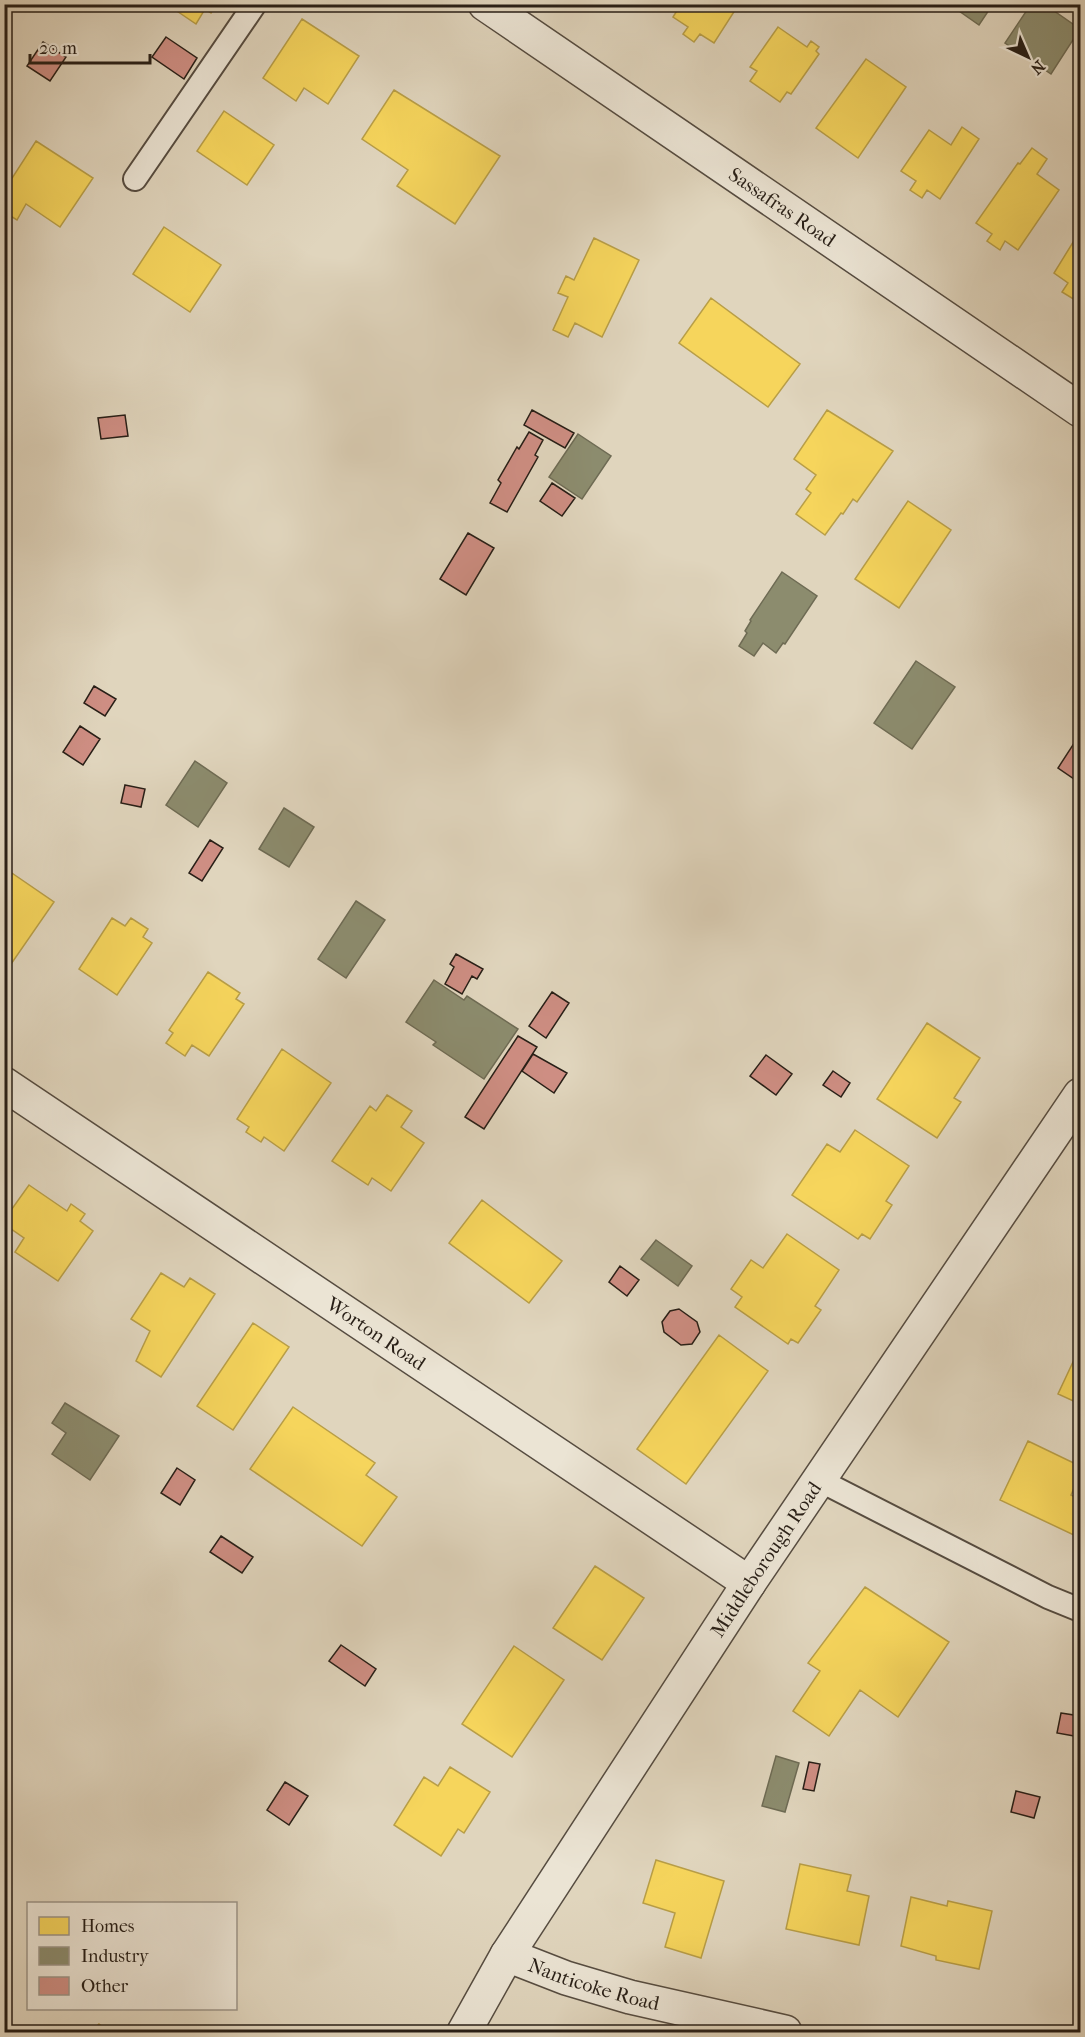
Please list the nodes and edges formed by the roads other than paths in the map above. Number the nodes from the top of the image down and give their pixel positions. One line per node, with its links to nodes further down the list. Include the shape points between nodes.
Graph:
1 (255, 4): 3 (lane)
2 (485, 4): 4 (street, Sassafras Road)
3 (135, 179)
4 (1080, 410)
5 (4, 1084): 8 (street, Worton Road)
6 (1080, 1095): 7 (street, Middleborough Road)
7 (819, 1480): 8 (street, Middleborough Road); 9 (lane)
8 (749, 1583): 10 (street, Middleborough Road)
9 (1080, 1610)
10 (507, 1955): 11 (street, Middleborough Road); 12 (street, Nanticoke Road, via 630,1997)
11 (464, 2032)
12 (785, 2032)

